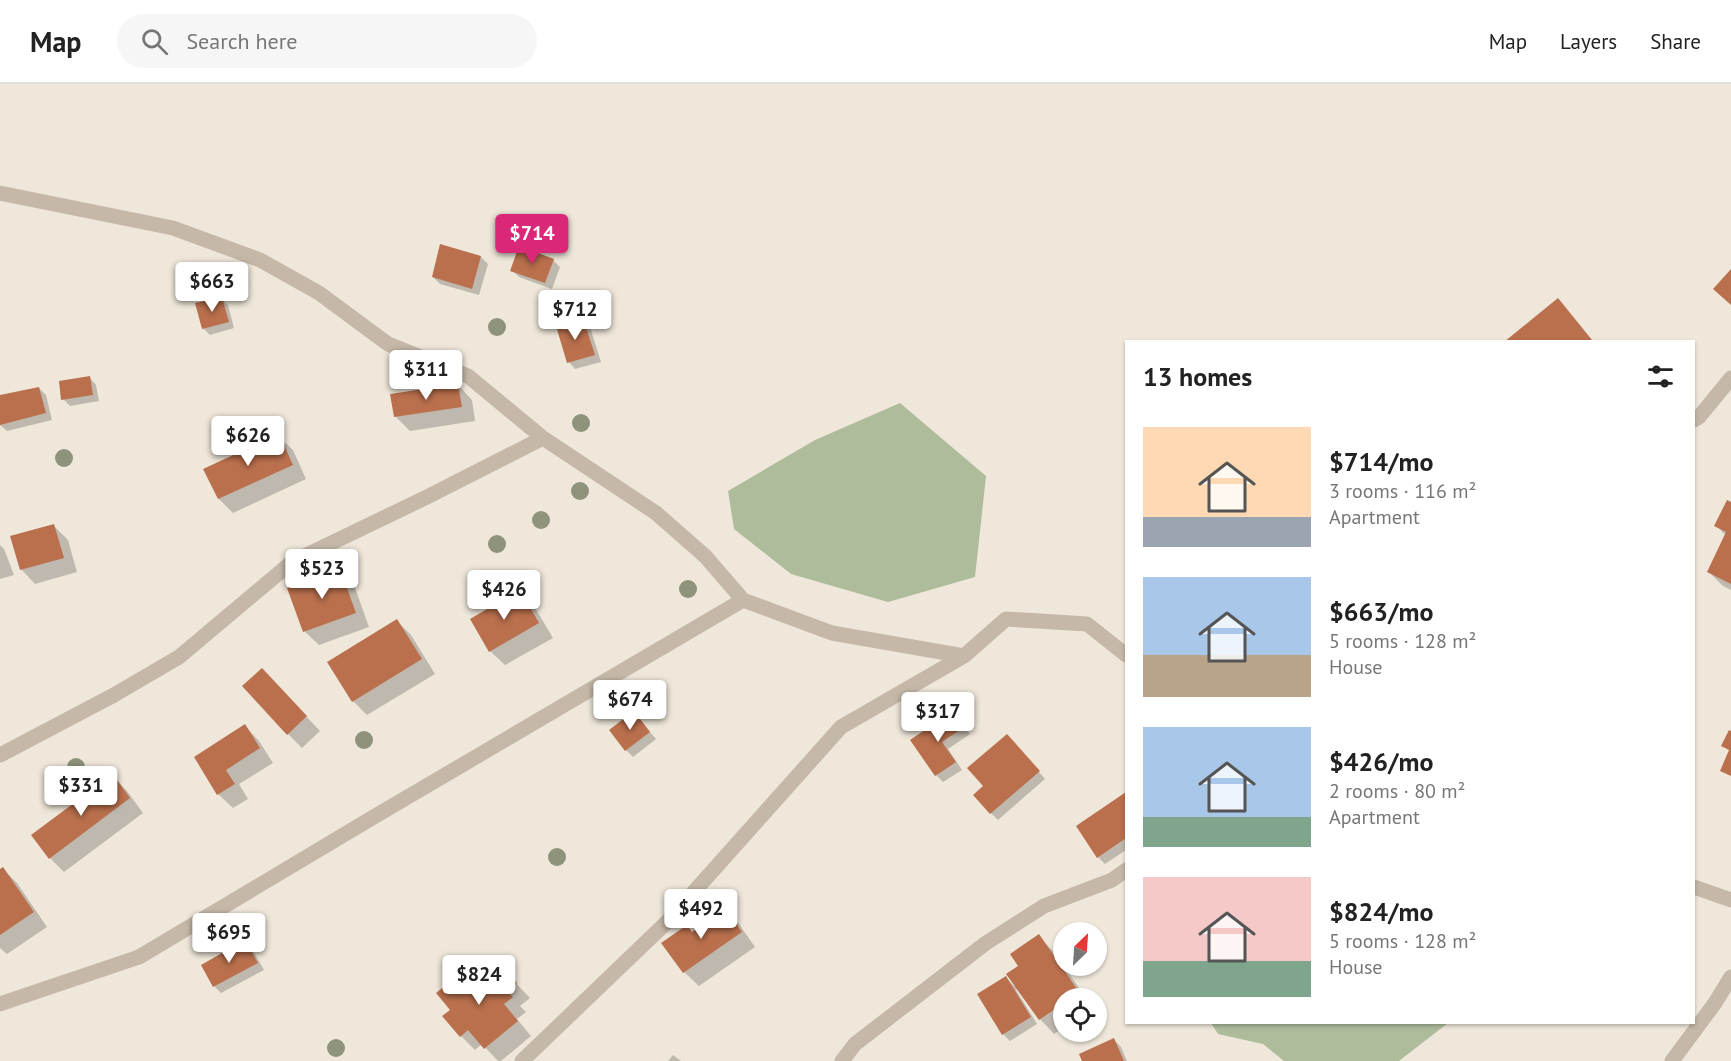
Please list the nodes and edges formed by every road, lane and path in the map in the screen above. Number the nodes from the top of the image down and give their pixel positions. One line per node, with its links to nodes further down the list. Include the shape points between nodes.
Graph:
1 (0, 193): 4 (street, via 173,228 260,260 319,293 388,344 468,376)
2 (1731, 378): 3 (street)
3 (1695, 419)
4 (543, 438): 5 (street, via 656,513 705,556); 8 (street, via 292,562 179,657)
5 (743, 600): 7 (street, via 831,633); 13 (street, via 139,957)
6 (1125, 654): 7 (street, via 1087,624 1006,619)
7 (964, 656): 14 (street, via 840,727 667,922)
8 (0, 755)
9 (1125, 871): 15 (street, via 1112,880 1044,906 986,943 855,1044)
10 (1695, 887): 11 (street)
11 (1731, 900)
12 (1731, 977): 16 (street)
13 (0, 1004)
14 (522, 1061)
15 (842, 1061)
16 (1672, 1061)

